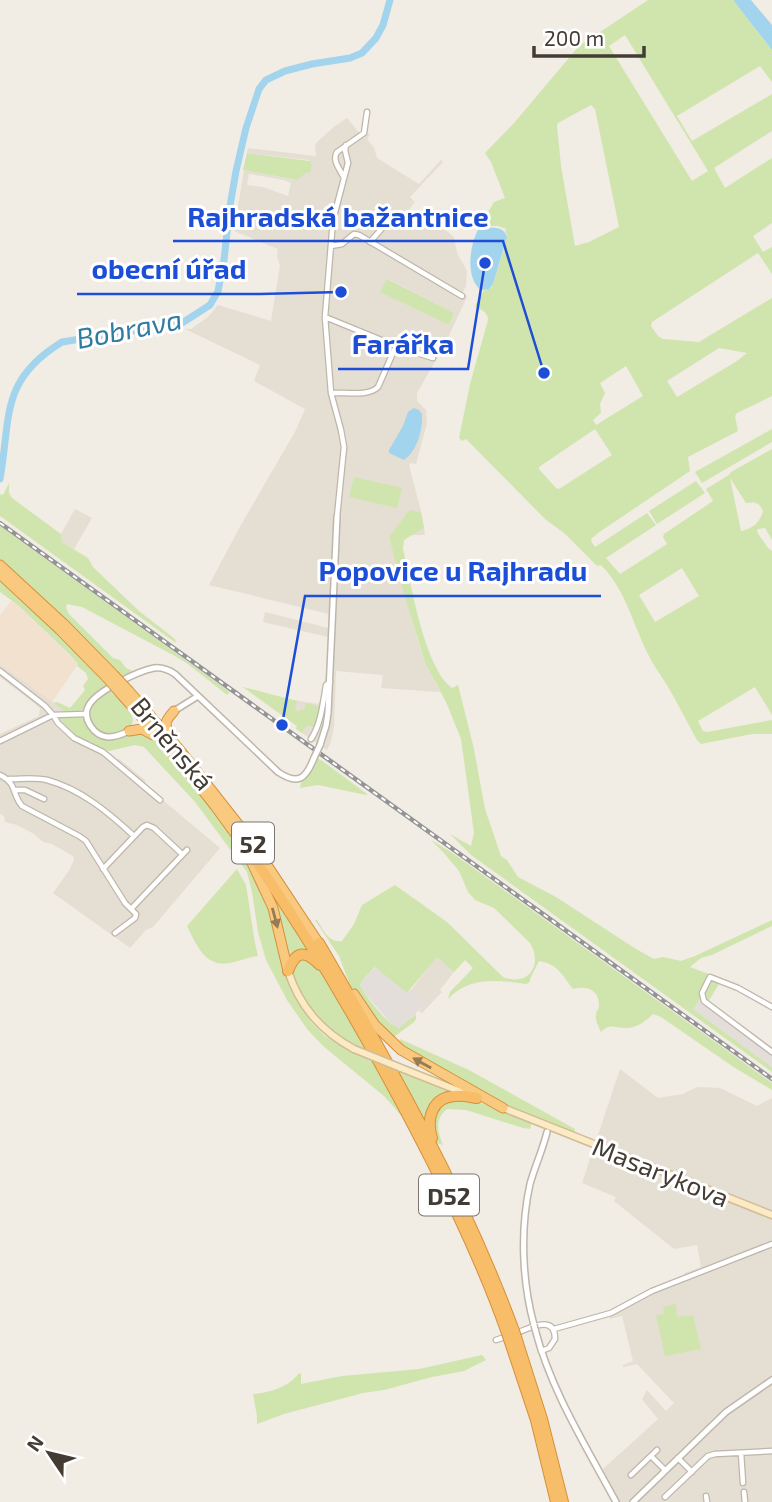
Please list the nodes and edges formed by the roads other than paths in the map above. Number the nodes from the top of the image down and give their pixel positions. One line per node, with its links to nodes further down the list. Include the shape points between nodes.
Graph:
1 (367, 112): 2 (street, via 364,133)
2 (342, 152): 3 (street, via 348,160); 3 (street, via 335,158)
3 (343, 177): 6 (street)
4 (392, 217): 5 (street)
5 (370, 242): 6 (street, via 354,234); 7 (street)
6 (331, 246): 8 (street)
7 (462, 296)
8 (325, 317): 9 (street); 11 (street)
9 (396, 346): 10 (street); 11 (street, via 375,390)
10 (433, 358)
11 (331, 393): 12 (street, via 344,447)
12 (337, 517): 17 (street)
13 (0, 565): 16 (highway, Brněnská / 52, via 64,624)
14 (0, 574): 16 (highway, Brněnská / 52)
15 (0, 671): 23 (street, Brněnská)
16 (110, 677): 18 (highway, Brněnská / 52, bridge)
17 (330, 682): 19 (street, bridge, via 320,745 309,772 296,780 278,772); 25 (street)
18 (125, 692): 20 (highway, Brněnská / 52); 24 (highway, via 134,718); 27 (highway, Brněnská / 52)
19 (198, 696): 21 (street); 22 (street, via 173,673 156,668 102,692 90,702)
20 (142, 706): 21 (highway, via 156,713); 27 (highway, Brněnská / 52)
21 (174, 711): 27 (highway, via 166,726)
22 (86, 714): 23 (street); 24 (street, via 90,725 103,736)
23 (54, 715): 26 (street); 32 (street, Brněnská, via 75,738 103,752)
24 (129, 731): 27 (highway, via 140,728)
25 (312, 739)
26 (0, 741)
27 (174, 748): 33 (highway, Brněnská / 52); 38 (highway, Brněnská / 52, via 249,838)
28 (0, 775): 29 (street)
29 (8, 779): 30 (street); 34 (street, via 45,779 73,790)
30 (15, 790): 31 (street); 35 (street, via 22,806 86,841)
31 (44, 799)
32 (160, 800)
33 (237, 834): 39 (highway, Brněnská, one-way to 39, via 269,896); 40 (highway, D52)
34 (134, 836): 35 (street); 36 (street, via 148,825 185,852)
35 (103, 869): 36 (street)
36 (131, 909): 37 (street, via 135,918)
37 (115, 933)
38 (319, 943): 44 (highway, Brněnská, one-way to 38, via 392,1043); 46 (highway, D52)
39 (288, 971): 40 (highway, via 295,957 304,954); 43 (main road, Masarykova, bridge, via 300,1000 336,1039)
40 (330, 976): 50 (highway, D52, via 440,1177)
41 (772, 1007): 42 (street, via 710,977 702,993 704,1001)
42 (772, 1052)
43 (477, 1098): 44 (main road, Masarykova); 46 (highway, via 448,1097 439,1101 429,1116)
44 (503, 1108): 45 (main road, Masarykova)
45 (547, 1129): 47 (main road, Masarykova); 52 (street, via 525,1219 525,1270)
46 (443, 1168): 50 (highway, D52, via 482,1250)
47 (772, 1215)
48 (772, 1244): 49 (street, via 611,1313)
49 (554, 1329): 51 (street, via 542,1324); 52 (street, via 553,1344)
50 (511, 1335): 65 (highway, D52); 66 (highway, D52, via 542,1419)
51 (496, 1340)
52 (541, 1351): 67 (street)
53 (772, 1380): 58 (street, via 726,1412)
54 (657, 1450): 57 (street)
55 (772, 1451): 56 (street)
56 (741, 1453): 60 (street, via 708,1456); 62 (street)
57 (651, 1456): 59 (street); 61 (street)
58 (677, 1457): 59 (street); 60 (street)
59 (665, 1470): 68 (street)
60 (692, 1472): 64 (street)
61 (631, 1475)
62 (743, 1483)
63 (744, 1492): 69 (street)
64 (665, 1497)
65 (556, 1502)
66 (563, 1502)
67 (616, 1502)
68 (633, 1502)
69 (745, 1502)

